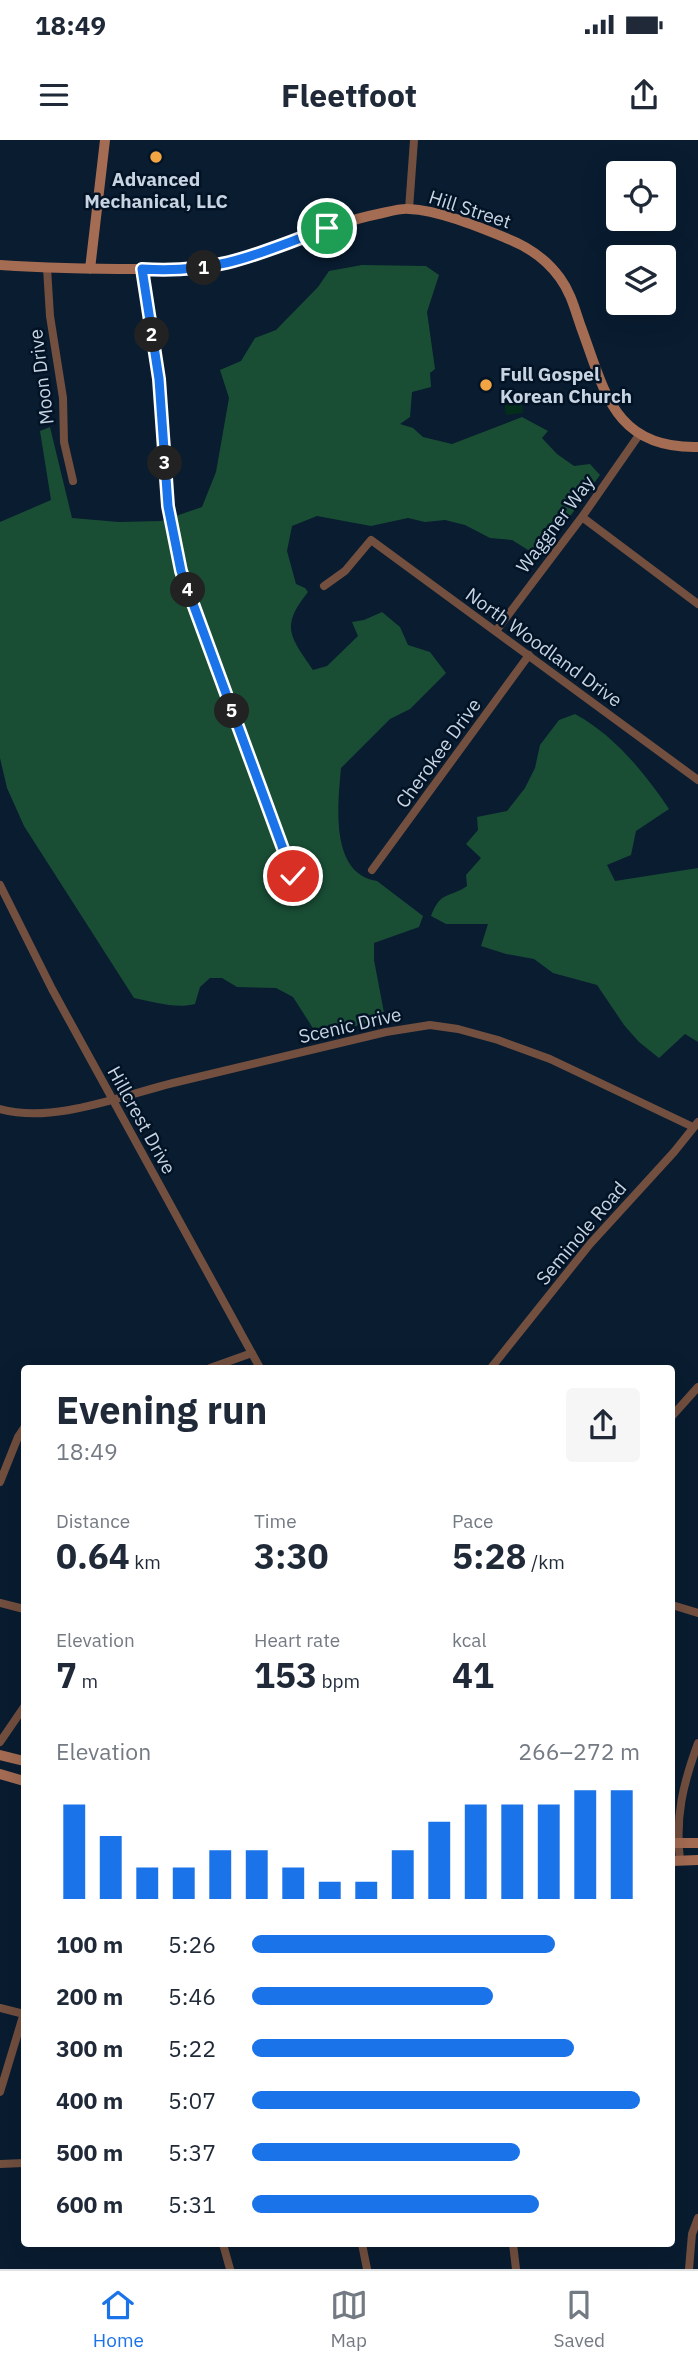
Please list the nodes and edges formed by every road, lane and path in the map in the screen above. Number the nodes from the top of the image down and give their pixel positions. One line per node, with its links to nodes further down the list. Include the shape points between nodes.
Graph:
1 (105, 140): 6 (street)
2 (414, 140): 3 (street)
3 (409, 209): 7 (street, Hill Street, via 327,228 234,263 196,269); 8 (street, Hill Street, via 455,219 506,238 548,265 569,293 613,406)
4 (0, 265): 5 (street, Hill Street)
5 (47, 268): 6 (street, Hill Street); 10 (street, Moon Drive, via 64,442)
6 (90, 269): 7 (street, Hill Street)
7 (142, 269): 18 (street, via 159,379 168,506 181,571)
8 (639, 435): 9 (street, via 667,445); 11 (street, Waggner Way)
9 (698, 447)
10 (73, 481)
11 (582, 517): 13 (street); 14 (street, Waggner Way)
12 (324, 586): 14 (street, North Woodland Drive, via 345,571 371,540)
13 (698, 604)
14 (496, 631): 15 (street, North Woodland Drive)
15 (529, 655): 16 (street, North Woodland Drive); 17 (street, Cherokee Drive)
16 (698, 780)
17 (372, 870)
18 (293, 876)
19 (0, 885): 20 (street, Hillcrest Drive)
20 (113, 1100): 21 (street, Scenic Drive, via 43,1113); 22 (street, Scenic Drive, via 430,1025 471,1032 537,1054); 23 (street, Hillcrest Drive)
21 (0, 1109)
22 (696, 1125): 26 (street, Seminole Road, via 590,1244)
23 (252, 1353): 24 (street); 25 (street, Hillcrest Drive)
24 (218, 1365)
25 (258, 1365)
26 (493, 1365)
27 (698, 1387): 28 (street)
28 (675, 1413)
29 (21, 1432): 30 (street)
30 (0, 1482)
31 (0, 1602): 33 (street)
32 (675, 1606): 34 (street)
33 (21, 1608)
34 (698, 1613)
35 (21, 1711): 36 (street)
36 (0, 1742)
37 (698, 1743): 42 (street, via 681,1795)
38 (0, 1755): 39 (street)
39 (21, 1760)
40 (0, 1774): 41 (street)
41 (21, 1780)
42 (675, 1843): 43 (street); 45 (street)
43 (698, 1843)
44 (698, 1860): 45 (street)
45 (676, 1861)
46 (0, 2008): 47 (street)
47 (21, 2013)
48 (21, 2024): 49 (street)
49 (0, 2092)
50 (21, 2163): 51 (street)
51 (0, 2164)
52 (698, 2218): 59 (street)
53 (224, 2247): 56 (street)
54 (363, 2247): 57 (street)
55 (513, 2247): 58 (street)
56 (230, 2269)
57 (367, 2269)
58 (516, 2269)
59 (689, 2269)

